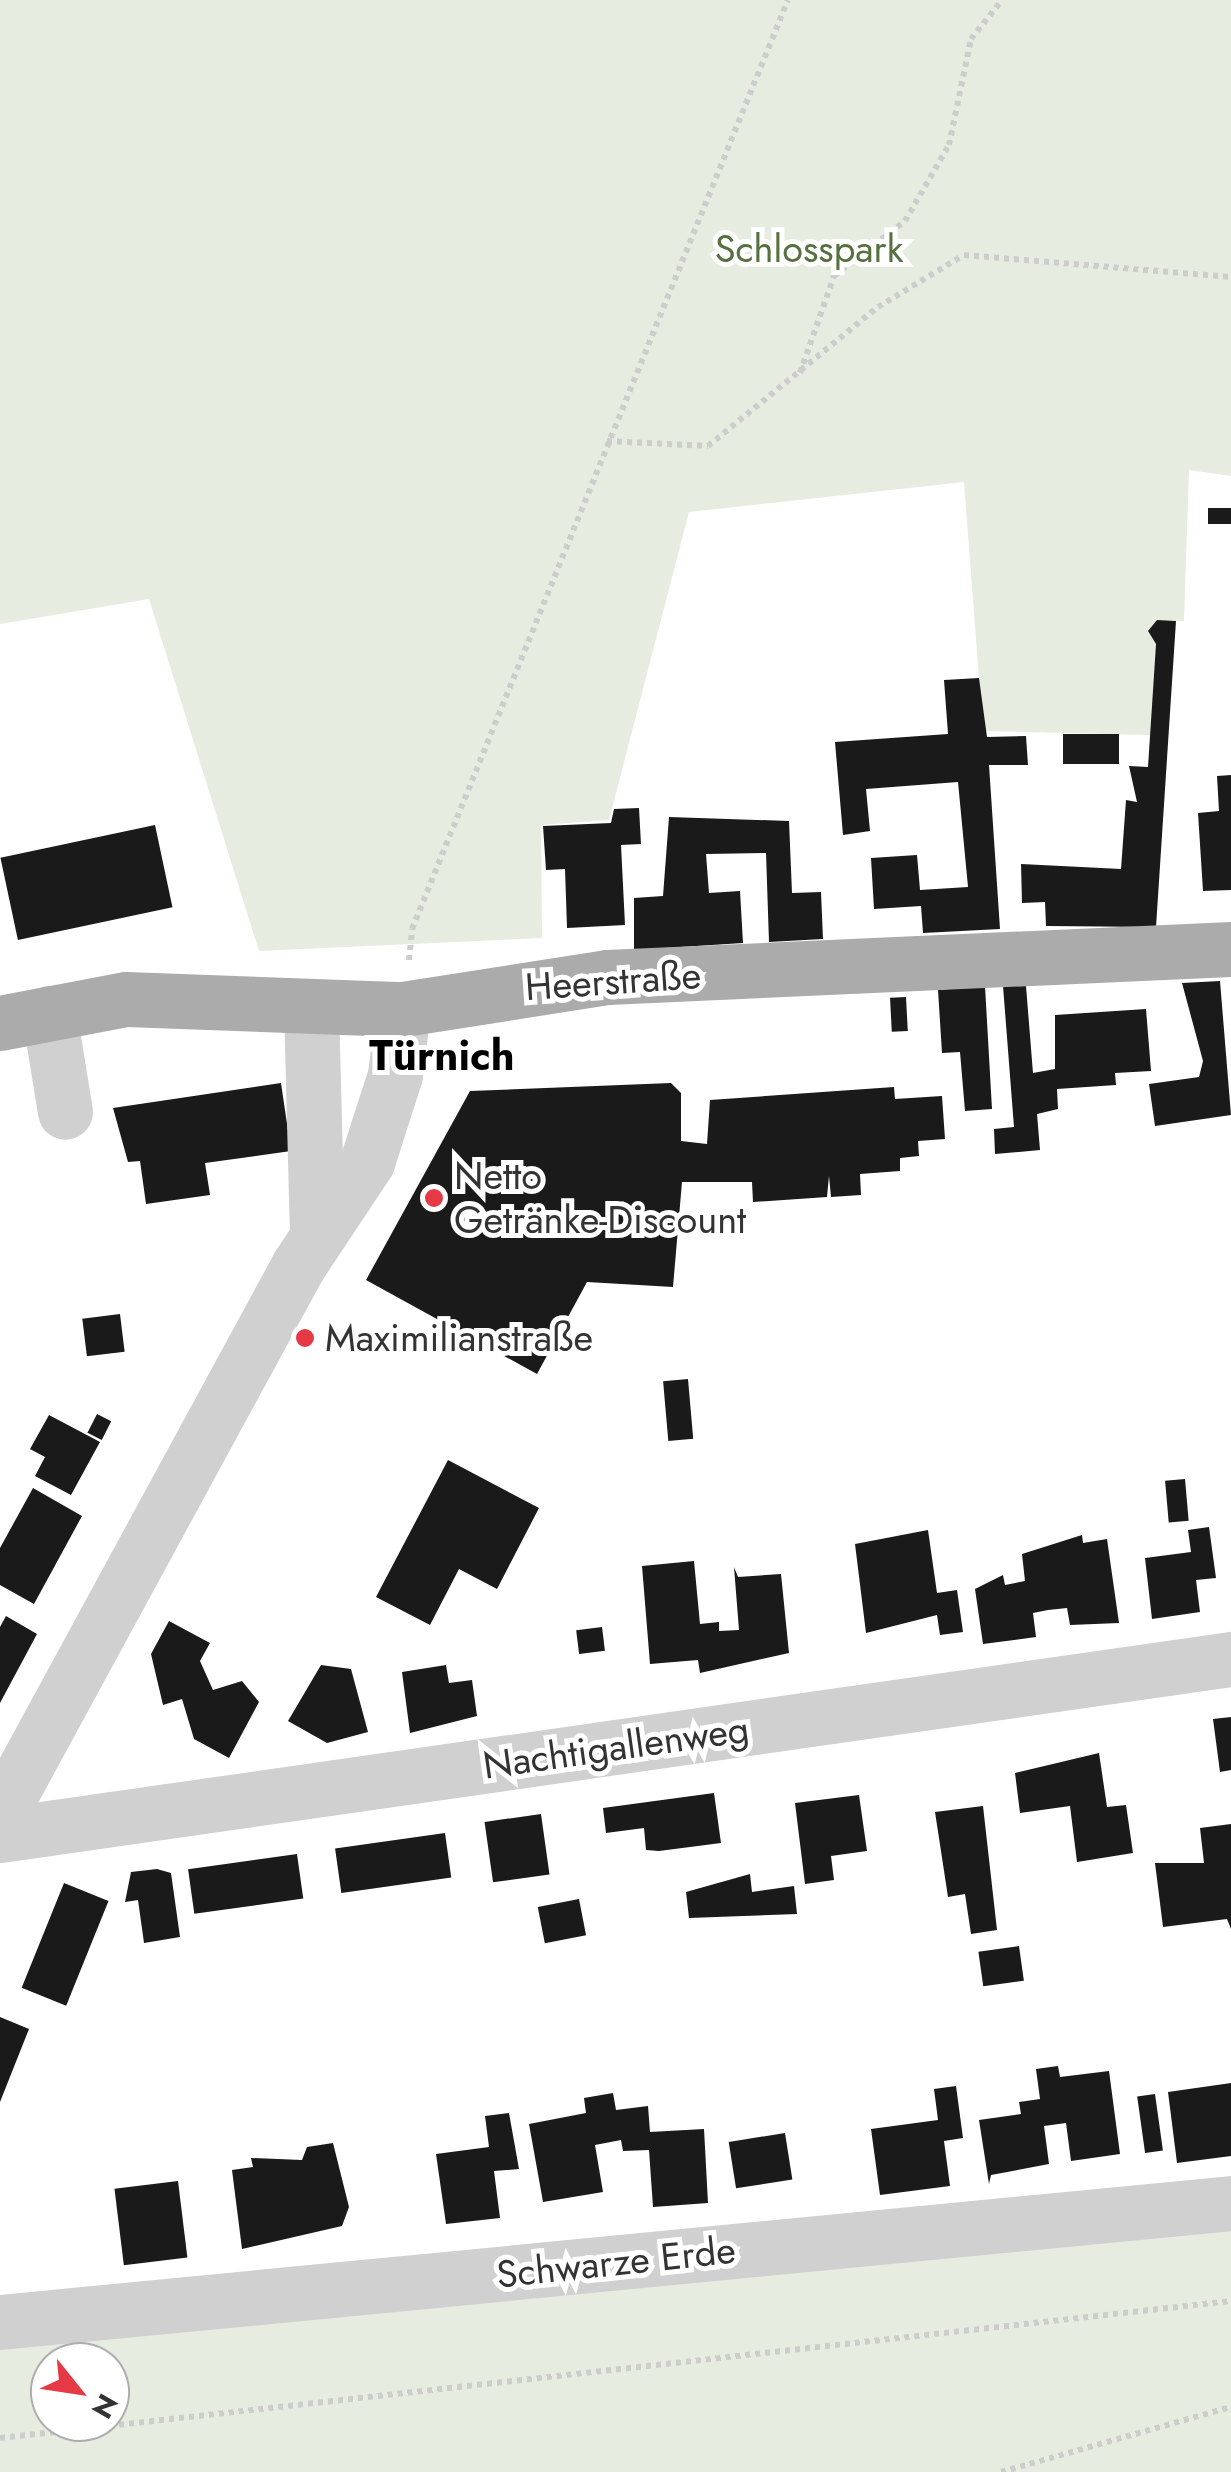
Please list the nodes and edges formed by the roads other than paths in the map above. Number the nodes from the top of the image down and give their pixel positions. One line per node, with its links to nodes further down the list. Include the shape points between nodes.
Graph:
1 (1231, 949): 3 (main road, Heerstraße, via 607,977)
2 (311, 1007): 3 (main road, Heerstraße); 4 (main road, Heerstraße, via 214,996); 6 (street)
3 (403, 1009): 6 (street, via 395,1075 367,1162)
4 (25, 1018): 5 (street)
5 (64, 1112)
6 (318, 1233): 8 (street)
7 (1231, 1658): 9 (street, Nachtigallenweg)
8 (0, 1814)
9 (0, 1835)
10 (1231, 2203): 11 (street, Schwarze Erde)
11 (0, 2322)

